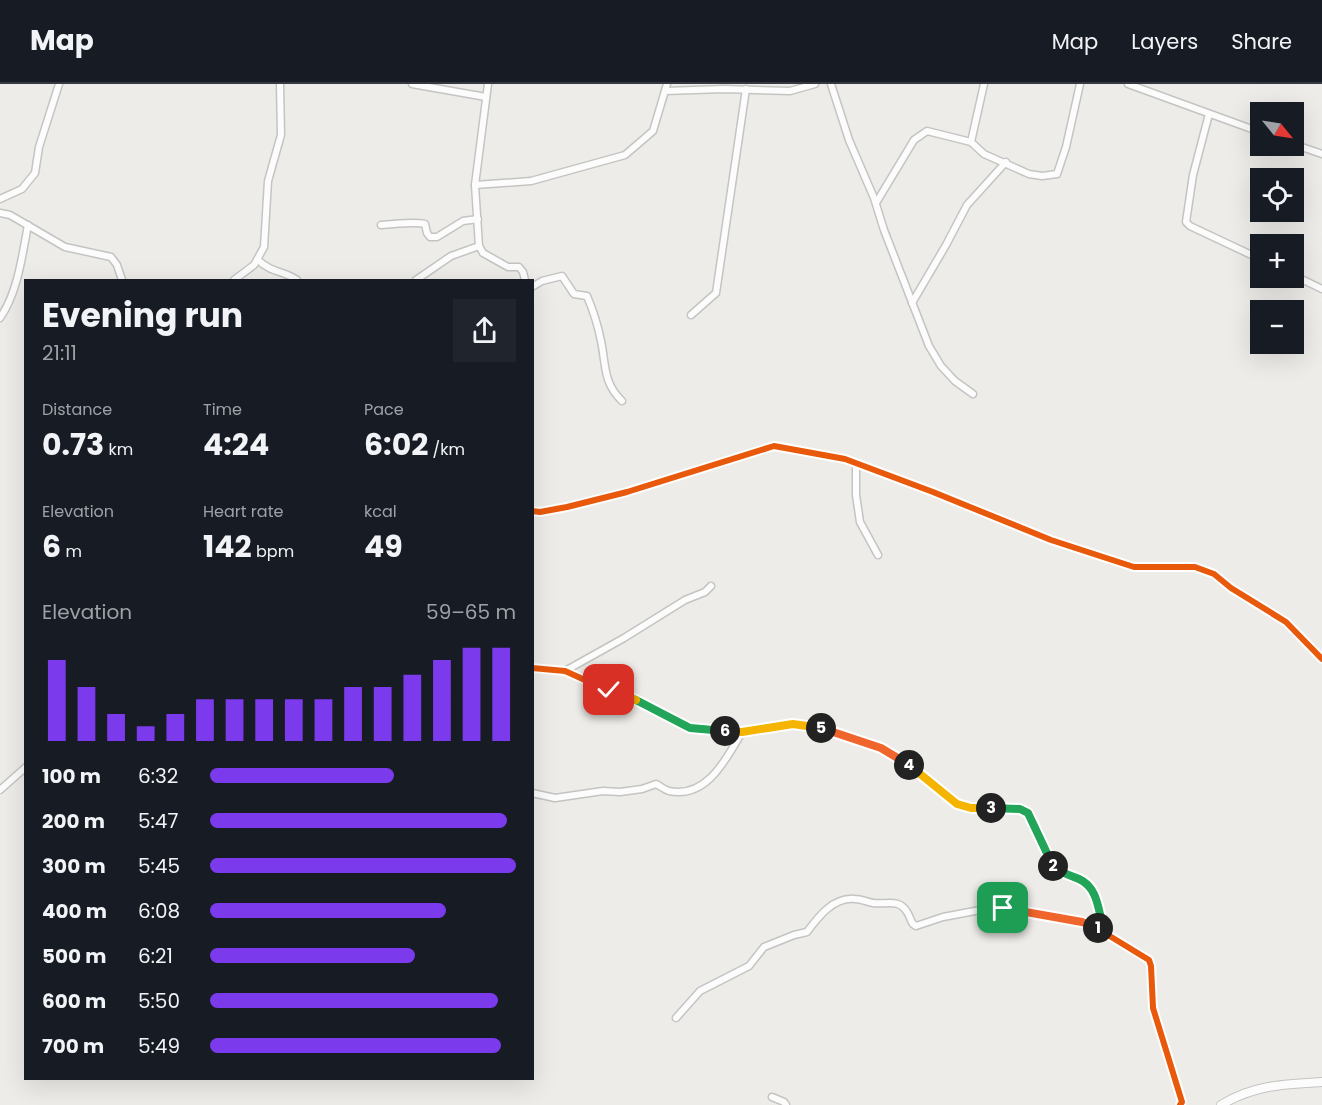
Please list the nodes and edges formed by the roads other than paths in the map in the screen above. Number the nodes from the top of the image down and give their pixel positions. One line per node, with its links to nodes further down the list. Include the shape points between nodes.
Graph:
1 (59, 84): 20 (street, via 35,173 22,189)
2 (280, 84): 28 (street, via 280,135 267,181 265,239)
3 (412, 84): 12 (street)
4 (488, 84): 12 (street)
5 (815, 84): 11 (street, via 790,91)
6 (831, 84): 21 (street)
7 (984, 84): 15 (street)
8 (1080, 84): 18 (street, via 1057,174 1029,174)
9 (1128, 84): 13 (street)
10 (666, 87): 11 (street); 19 (street, via 653,131 625,155 531,181)
11 (746, 89): 38 (street, via 716,293)
12 (486, 97): 19 (street)
13 (1209, 114): 14 (street); 27 (street, via 1193,175 1186,223)
14 (1250, 128)
15 (971, 142): 18 (street, via 984,154); 21 (street, via 927,131 914,140)
16 (1304, 148): 17 (street)
17 (1322, 154)
18 (1006, 162): 37 (street, via 967,205)
19 (475, 185): 23 (street)
20 (0, 199)
21 (876, 203): 37 (street)
22 (0, 213): 24 (street)
23 (478, 219): 25 (street, via 463,221 437,237 430,237 425,224 419,222); 26 (street)
24 (28, 225): 29 (street, via 65,247 111,257); 39 (street, via 10,302)
25 (381, 225)
26 (479, 246): 32 (street, via 451,256); 33 (street, via 483,253 508,267 519,267)
27 (1250, 254)
28 (258, 260): 30 (street); 31 (street, via 269,270)
29 (122, 279)
30 (236, 279)
31 (295, 279)
32 (417, 279)
33 (525, 279)
34 (1304, 280): 36 (street)
35 (534, 286): 41 (street, via 562,276 574,294 588,296 599,330 605,373 613,392)
36 (1322, 289)
37 (912, 303): 40 (street, via 941,366)
38 (691, 315)
39 (0, 318)
40 (973, 394)
41 (622, 401)
42 (856, 463): 43 (street, via 774,446 627,492 567,507); 44 (street, via 860,522); 46 (street, via 1051,540 1134,567 1195,567 1214,574 1286,622)
43 (534, 510)
44 (878, 555)
45 (711, 586): 48 (street)
46 (1322, 659)
47 (534, 668): 48 (street)
48 (565, 671): 49 (street, via 621,693 690,728)
49 (742, 732): 52 (street, via 715,773 690,792 668,790 656,784 642,789 555,798); 53 (street, via 793,724 830,730 881,748 904,761 957,804 1024,810 1054,868 1081,879 1092,889)
50 (24, 769): 51 (street)
51 (0, 790)
52 (534, 793)
53 (1104, 930): 54 (street, via 1082,922 996,908 916,926 899,904 840,900 816,919 807,932 764,947 749,966 700,991); 57 (street, via 1149,960 1153,1008)
54 (676, 1018)
55 (1322, 1082): 59 (street, via 1266,1086)
56 (772, 1097): 58 (street)
57 (1183, 1104)
58 (786, 1105)
59 (1221, 1105)

